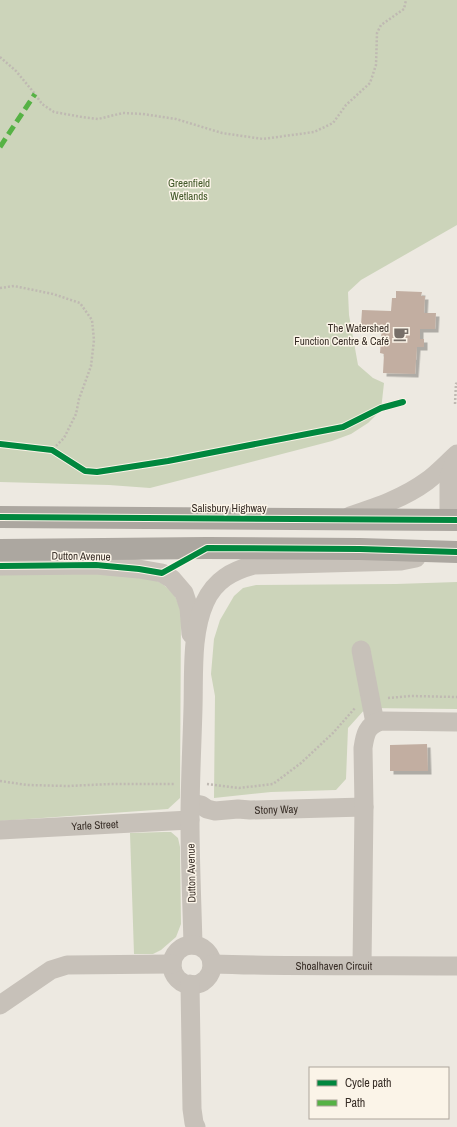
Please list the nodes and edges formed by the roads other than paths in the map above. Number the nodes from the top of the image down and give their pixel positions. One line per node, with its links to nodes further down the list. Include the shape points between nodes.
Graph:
1 (457, 454): 3 (street, via 426,481 402,496); 4 (street, via 449,477)
2 (0, 517): 3 (highway, Salisbury Highway)
3 (341, 519): 4 (highway, Salisbury Highway)
4 (453, 520): 6 (highway)
5 (0, 550): 6 (highway, via 222,548)
6 (452, 552): 9 (street, Dutton Avenue, via 401,561 264,564 243,568 216,584 205,602 198,621)
7 (0, 566): 9 (street, Dutton Avenue, via 96,565 162,573 179,586 187,600)
8 (361, 650): 11 (street)
9 (194, 658): 13 (street, Dutton Avenue)
10 (457, 722): 11 (street)
11 (375, 723): 12 (street, via 364,739)
12 (364, 807): 13 (street, Stony Way, via 215,811 201,805); 18 (street)
13 (190, 812): 14 (street, Yarle Street); 15 (street, Dutton Avenue)
14 (0, 830)
15 (193, 945): 16 (street, via 181,948); 17 (street, via 206,951)
16 (172, 964): 20 (street, via 174,975 185,984); 21 (street, via 67,964 51,970)
17 (212, 964): 18 (street, Shoalhaven Circuit); 20 (street, via 207,978 195,985)
18 (362, 965): 19 (street, Shoalhaven Circuit)
19 (457, 966)
20 (190, 984): 22 (street, via 192,1109)
21 (0, 1005)
22 (196, 1127)

